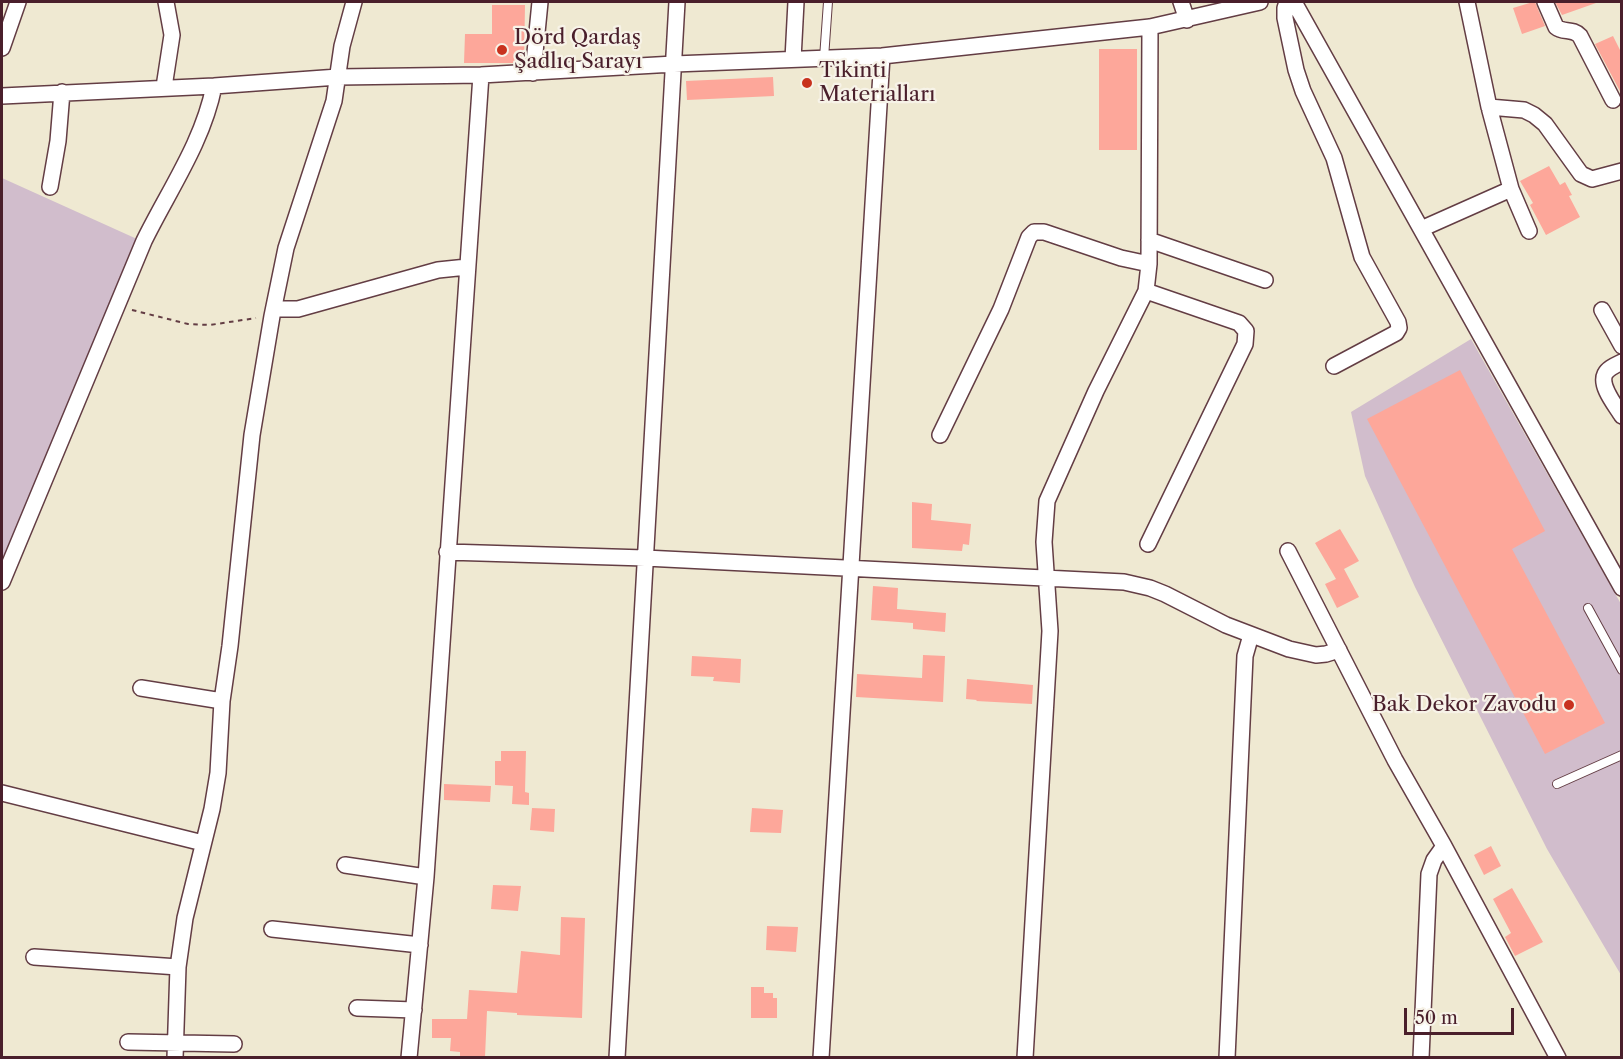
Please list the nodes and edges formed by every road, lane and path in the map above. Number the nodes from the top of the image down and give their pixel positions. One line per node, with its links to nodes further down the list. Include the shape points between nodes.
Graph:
1 (18, 2): 16 (street)
2 (165, 2): 25 (street, via 172,35)
3 (354, 2): 23 (street)
4 (540, 2): 21 (street)
5 (677, 2): 20 (street)
6 (796, 2): 19 (street)
7 (828, 2): 18 (lane)
8 (1181, 2): 14 (street)
9 (1260, 2): 14 (street)
10 (1287, 2): 45 (street, via 1285,18 1303,91 1332,152 1362,256 1399,327 1396,333)
11 (1294, 2): 33 (street)
12 (1467, 2): 29 (street)
13 (1545, 2): 28 (street, via 1559,30 1574,31 1580,36)
14 (1188, 20): 15 (street)
15 (1150, 27): 17 (street); 35 (street)
16 (2, 48)
17 (882, 56): 18 (street); 52 (street)
18 (824, 58): 19 (street)
19 (793, 59): 20 (street)
20 (674, 64): 21 (street); 51 (street)
21 (533, 73): 22 (street)
22 (481, 75): 23 (street); 37 (street)
23 (338, 77): 24 (street); 42 (street, via 334,101 286,248)
24 (214, 86): 25 (street); 40 (street, via 202,126 144,241)
25 (164, 87): 26 (street)
26 (62, 92): 27 (street); 31 (street)
27 (2, 96)
28 (1613, 100)
29 (1489, 107): 30 (street, via 1524,110 1534,115 1581,174 1592,179); 32 (street)
30 (1622, 171)
31 (50, 187)
32 (1511, 189): 33 (street); 34 (street)
33 (1421, 229): 55 (street)
34 (1529, 231)
35 (1149, 240): 36 (street); 38 (street)
36 (1149, 264): 39 (street); 47 (street, via 1034,232)
37 (467, 267): 42 (street, via 438,270 298,309); 50 (street)
38 (1265, 280)
39 (1146, 291): 48 (street, via 1239,323 1245,331 1245,344); 53 (street, via 1047,501)
40 (117, 307): 42 (path, via 188,324 210,325); 54 (street)
41 (1602, 310): 43 (street)
42 (273, 312): 61 (street, via 252,435)
43 (1622, 346)
44 (1622, 362): 46 (street, via 1607,371 1604,384)
45 (1334, 366)
46 (1622, 416)
47 (940, 435)
48 (1148, 544)
49 (1288, 551): 58 (street)
50 (447, 552): 51 (street); 68 (street)
51 (645, 558): 52 (street); 79 (street)
52 (850, 569): 53 (street); 80 (street)
53 (1047, 577): 57 (street, via 1124,582 1150,588); 81 (street, via 1050,631)
54 (2, 582)
55 (1622, 588)
56 (1588, 608): 59 (lane)
57 (1251, 635): 58 (street, via 1316,655); 82 (street, via 1245,656)
58 (1339, 650): 66 (street)
59 (1622, 670)
60 (141, 688): 61 (street)
61 (222, 701): 65 (street, via 218,773)
62 (1622, 755): 63 (lane)
63 (1557, 784)
64 (2, 793): 65 (street)
65 (203, 843): 72 (street)
66 (1444, 846): 83 (street, via 1429,874); 84 (street)
67 (345, 865): 68 (street)
68 (426, 877): 70 (street)
69 (272, 929): 70 (street)
70 (420, 945): 74 (street)
71 (34, 957): 72 (street)
72 (178, 967): 77 (street)
73 (357, 1008): 74 (street)
74 (414, 1010): 78 (street)
75 (128, 1042): 77 (street)
76 (234, 1044): 77 (street)
77 (175, 1050)
78 (409, 1058)
79 (617, 1058)
80 (821, 1058)
81 (1025, 1058)
82 (1227, 1058)
83 (1421, 1058)
84 (1558, 1058)

